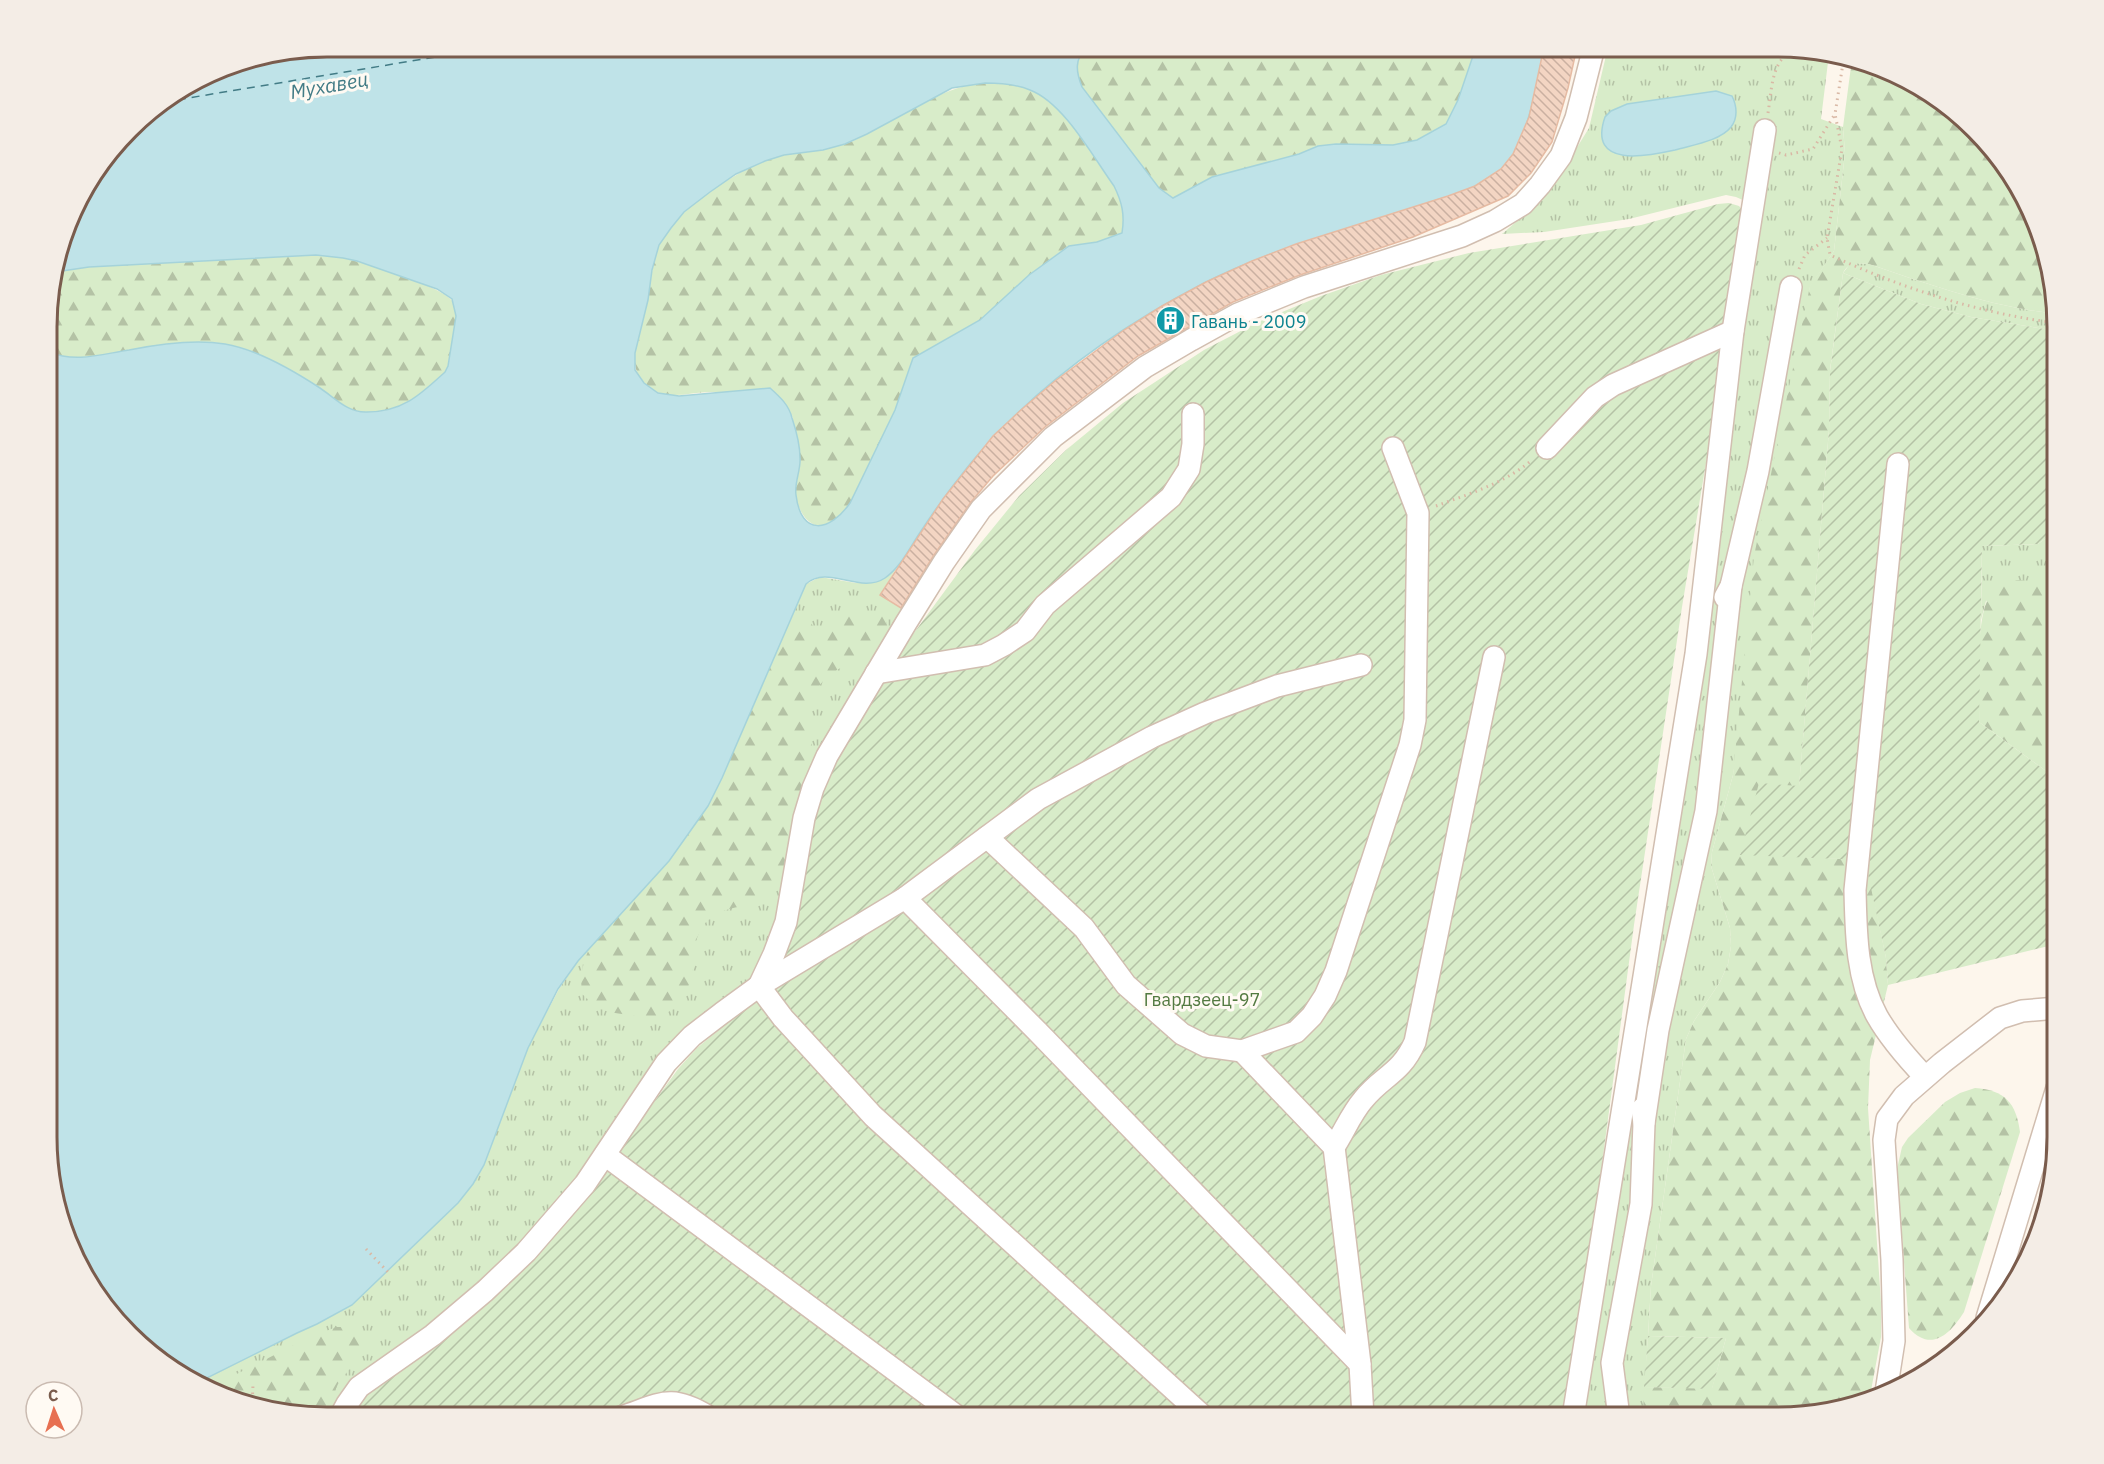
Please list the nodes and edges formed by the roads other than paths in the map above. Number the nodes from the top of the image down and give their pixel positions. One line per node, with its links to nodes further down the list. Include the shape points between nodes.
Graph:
1 (1591, 57): 13 (street, via 1576,118 1561,156 1523,204 1462,236 1304,287 1238,314 1137,373 1053,437 981,508)
2 (1765, 130): 4 (street)
3 (1791, 287): 9 (street, via 1758,471)
4 (1733, 331): 7 (street, via 1613,384 1595,397); 10 (street)
5 (1193, 414): 13 (street, via 1189,468 1171,497 1045,605 1025,631 985,655)
6 (1393, 448): 19 (street, via 1418,513 1417,692 1407,756 1325,996 1296,1032)
7 (1547, 448)
8 (1898, 464): 20 (street, via 1855,890 1856,934 1862,975 1876,1014 1896,1046)
9 (1731, 586): 10 (street); 22 (street, via 1706,811 1658,1030)
10 (1696, 654): 18 (street)
11 (1494, 657): 23 (street, via 1415,1042 1409,1057 1364,1098)
12 (1361, 665): 14 (street, via 1277,686 1152,736 1038,799)
13 (876, 674): 16 (street, via 826,756 813,788 786,922)
14 (987, 837): 15 (street); 19 (street, via 1084,928 1126,985 1163,1020 1206,1046)
15 (904, 898): 16 (street); 26 (street)
16 (759, 986): 24 (street, via 692,1036 666,1063); 32 (street, via 783,1018 873,1116)
17 (2047, 1009): 20 (street, via 2000,1018)
18 (1633, 1045): 22 (street); 34 (street)
19 (1242, 1052): 23 (street)
20 (1925, 1077): 27 (street, via 1893,1108 1884,1129 1894,1304 1894,1341)
21 (2047, 1121): 25 (street)
22 (1644, 1123): 35 (street, via 1641,1204 1612,1363)
23 (1334, 1147): 26 (street)
24 (605, 1155): 28 (street, via 526,1252 433,1335 359,1388); 31 (street)
25 (1993, 1298)
26 (1360, 1364): 33 (street)
27 (1887, 1383)
28 (345, 1407)
29 (654, 1407): 30 (street, via 681,1402)
30 (692, 1407)
31 (945, 1407)
32 (1193, 1407)
33 (1362, 1407)
34 (1575, 1407)
35 (1618, 1407)

